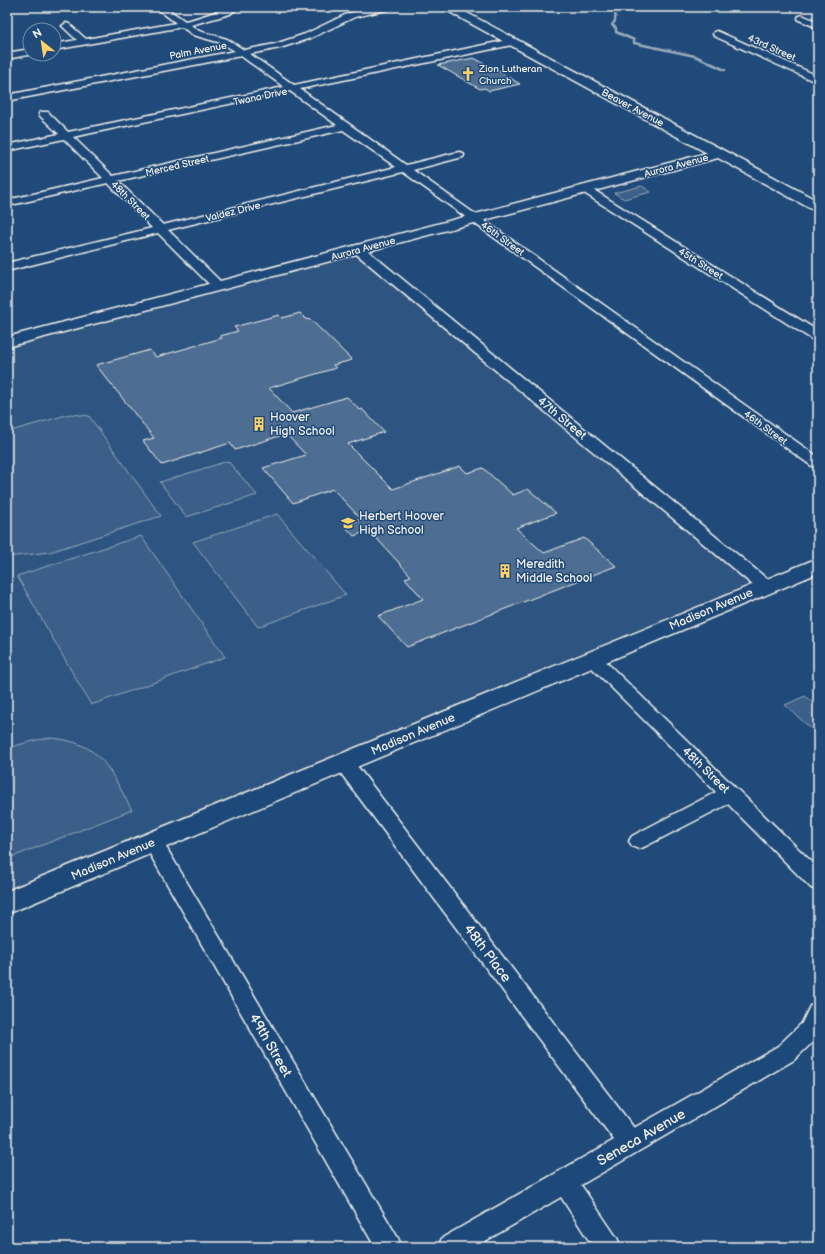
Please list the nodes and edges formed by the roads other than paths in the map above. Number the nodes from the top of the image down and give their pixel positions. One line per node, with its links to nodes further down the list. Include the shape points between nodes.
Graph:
1 (159, 7): 6 (street, 46th Street)
2 (235, 7): 6 (street, via 212,17)
3 (387, 7): 14 (street, Palm Avenue, via 352,15 294,41)
4 (448, 7): 11 (street, Beaver Avenue)
5 (802, 18): 7 (street)
6 (182, 24): 10 (street); 14 (street, 46th Street, via 196,33 224,41)
7 (818, 24)
8 (66, 26): 10 (street)
9 (717, 34): 16 (street, 43rd Street)
10 (85, 42): 12 (street)
11 (512, 42): 17 (street, Twana Drive); 23 (street, Beaver Avenue)
12 (62, 46)
13 (22, 53): 15 (street)
14 (242, 53): 17 (street, 46th Street); 18 (street, Palm Avenue)
15 (7, 56)
16 (818, 80)
17 (294, 89): 20 (street, 46th Street); 21 (street, Twana Drive)
18 (7, 98)
19 (44, 114): 21 (street, 48th Street)
20 (346, 126): 25 (street, 46th Street); 26 (street, Merced Street)
21 (66, 136): 22 (street, Twana Drive); 26 (street, 48th Street)
22 (7, 148)
23 (718, 154): 27 (street, Aurora Avenue); 29 (street, Beaver Avenue)
24 (459, 155): 25 (street, Valdez Drive)
25 (406, 169): 30 (street, 46th Street); 31 (street, Valdez Drive)
26 (110, 180): 28 (street, Merced Street); 31 (street, 48th Street)
27 (585, 189): 30 (street, Aurora Avenue); 35 (street, 45th Street)
28 (7, 203)
29 (818, 207)
30 (475, 218): 32 (street, Aurora Avenue); 37 (street, 46th Street)
31 (160, 229): 33 (street, Valdez Drive); 34 (street, 48th Street)
32 (358, 249): 34 (street, Aurora Avenue); 39 (street, 47th Street)
33 (7, 266)
34 (218, 286): 36 (street, Aurora Avenue)
35 (818, 337)
36 (7, 342)
37 (818, 464)
38 (818, 565): 39 (street, Madison Avenue)
39 (766, 587): 40 (street, Madison Avenue)
40 (593, 659): 41 (street, Madison Avenue); 42 (street, 48th Street)
41 (344, 763): 44 (street, Madison Avenue); 48 (street, 48th Place)
42 (730, 794): 43 (street); 45 (street, 48th Street)
43 (639, 841)
44 (153, 842): 46 (street, Madison Avenue); 50 (street, 49th Street)
45 (818, 882)
46 (7, 903)
47 (818, 1013): 48 (street, Seneca Avenue, via 810,1030 786,1053)
48 (631, 1143): 49 (street, Seneca Avenue)
49 (565, 1182): 51 (street, Seneca Avenue); 52 (street)
50 (389, 1247)
51 (451, 1247)
52 (608, 1247)

